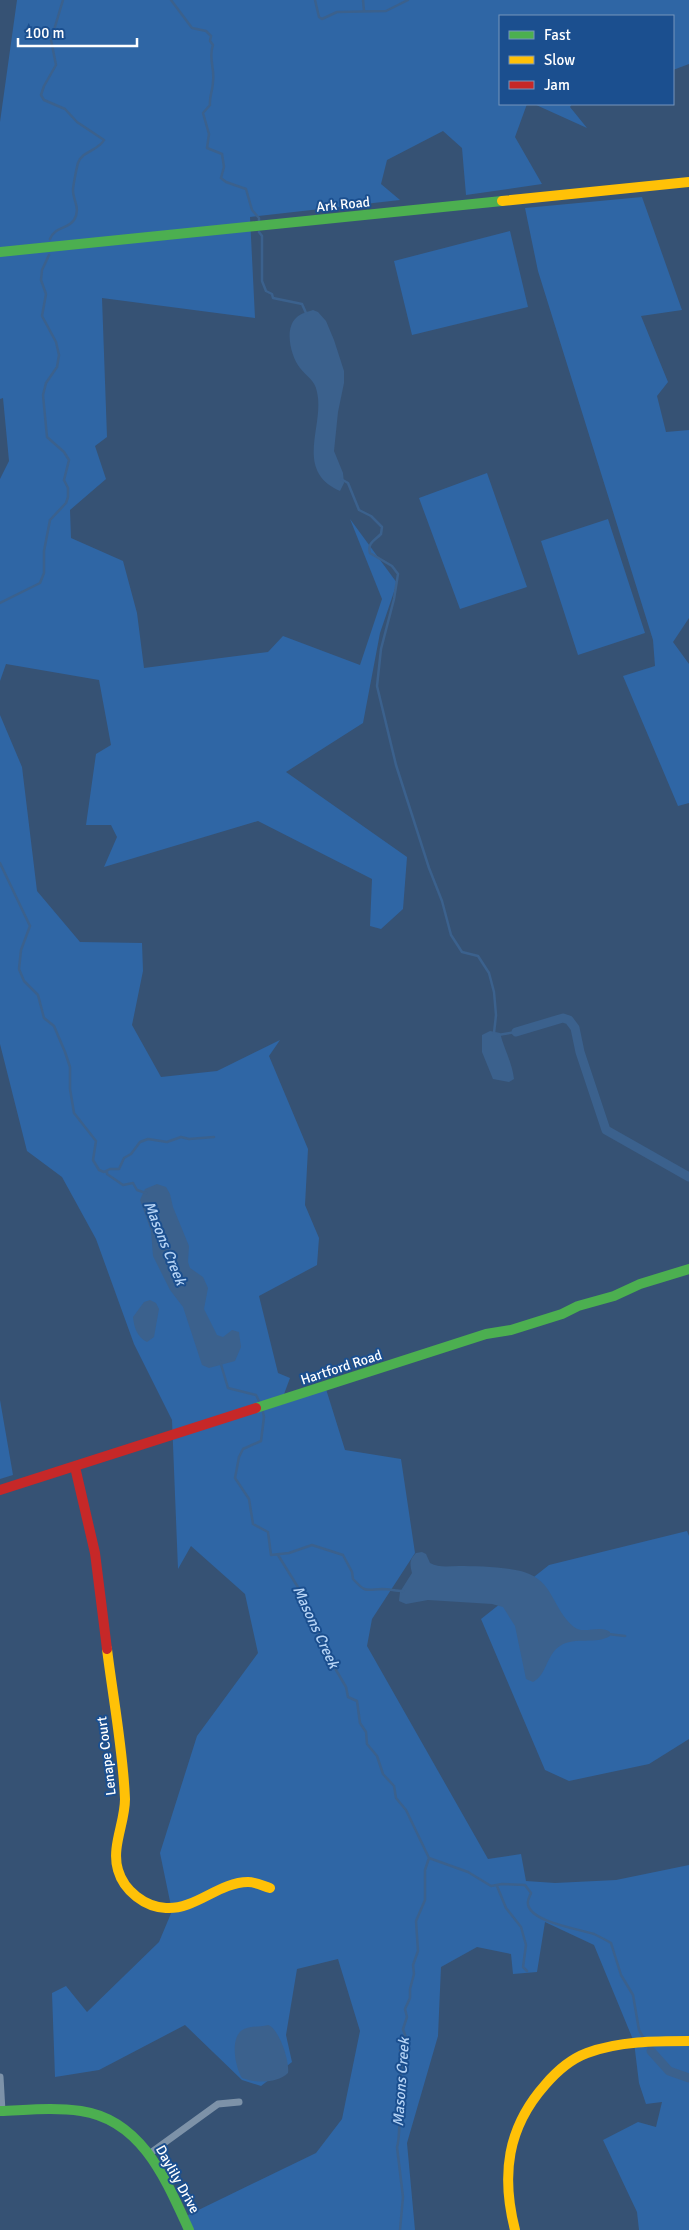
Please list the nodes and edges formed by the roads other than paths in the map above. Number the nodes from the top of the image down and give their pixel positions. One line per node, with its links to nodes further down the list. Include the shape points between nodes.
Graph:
1 (689, 182): 2 (street, Ark Road)
2 (0, 252)
3 (689, 1269): 4 (street, Hartford Road, via 562,1314 486,1334)
4 (75, 1467): 5 (street, Hartford Road); 6 (street, Lenape Court, via 94,1553 122,1778 125,1807 116,1860 119,1874 139,1899 163,1908 187,1905 226,1887 248,1882)
5 (0, 1490)
6 (270, 1888)
7 (689, 2042): 13 (street, via 595,2050 567,2064 542,2087 517,2124 508,2156 507,2188)
8 (0, 2077): 10 (street)
9 (239, 2102): 11 (street, via 218,2104)
10 (1, 2111): 11 (street, Daylily Drive, via 67,2110 102,2116 133,2134)
11 (149, 2154): 12 (street, Daylily Drive)
12 (189, 2230)
13 (515, 2230)

